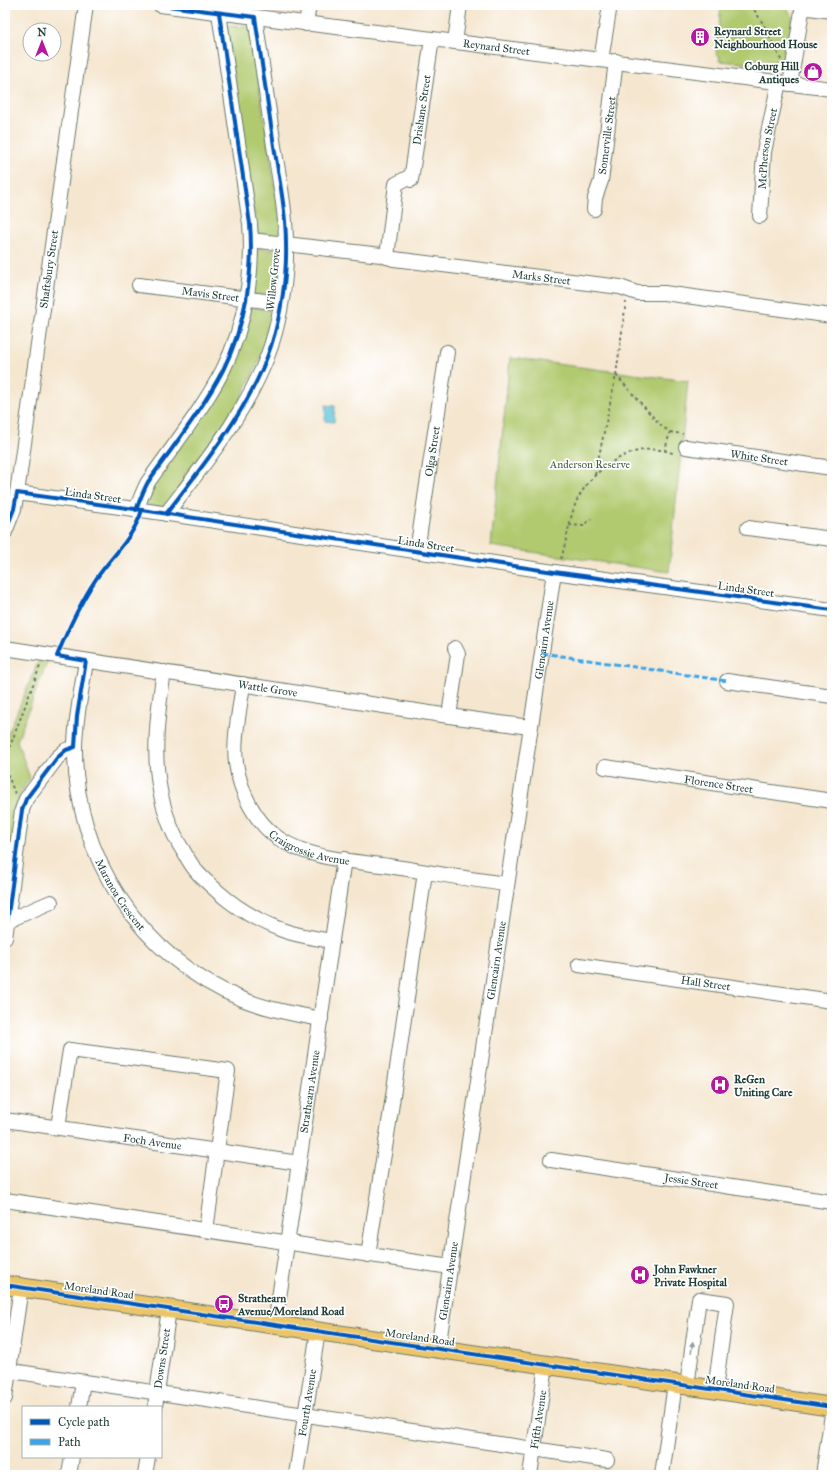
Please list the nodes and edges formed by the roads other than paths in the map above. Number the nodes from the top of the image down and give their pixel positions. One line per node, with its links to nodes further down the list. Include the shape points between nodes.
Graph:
1 (86, 5): 29 (street, Shaftsbury Street)
2 (160, 5): 8 (street, Reynard Street)
3 (309, 5): 10 (street)
4 (460, 5): 12 (street)
5 (610, 5): 13 (street)
6 (802, 6): 7 (street); 15 (street, McPherson Street)
7 (832, 11)
8 (219, 13): 9 (street, Reynard Street); 19 (street)
9 (255, 17): 10 (street, Reynard Street); 20 (street, Willow Grove)
10 (306, 24): 11 (street, Reynard Street)
11 (432, 39): 12 (street, Reynard Street); 21 (street, Drishane Street, via 411,178 396,184)
12 (455, 42): 13 (street, Reynard Street)
13 (602, 60): 14 (street, Reynard Street)
14 (616, 61): 15 (street, Reynard Street); 17 (street, Somerville Street, via 601,181)
15 (785, 83): 16 (street, Reynard Street); 18 (street, McPherson Street, via 764,152)
16 (832, 89)
17 (594, 209)
18 (760, 216)
19 (251, 240): 20 (street, Marks Street); 23 (street)
20 (286, 244): 21 (street, Marks Street); 24 (street, Willow Grove, via 286,268)
21 (387, 256): 25 (street, Marks Street, via 394,259 620,287 644,294 664,293)
22 (139, 285): 23 (street, Mavis Street)
23 (246, 298): 24 (street, Mavis Street); 30 (street, via 233,347 223,369 201,407 143,490)
24 (281, 303): 31 (street, Willow Grove, via 271,346 241,410)
25 (832, 316)
26 (447, 352): 35 (street, Olga Street)
27 (682, 452): 28 (street, White Street)
28 (832, 468)
29 (17, 493): 30 (street, Linda Street); 33 (street, Shaftsbury Street)
30 (136, 510): 31 (street, Linda Street)
31 (166, 514): 35 (street, Linda Street)
32 (748, 528): 34 (street)
33 (5, 532)
34 (832, 540)
35 (417, 551): 36 (street, Linda Street)
36 (554, 572): 37 (street, Linda Street); 46 (street, Glencairn Avenue)
37 (832, 610)
38 (5, 648): 40 (street, Wattle Grove)
39 (455, 648): 45 (street, via 458,654)
40 (86, 661): 41 (street, Wattle Grove); 47 (street, Maranoa Crescent)
41 (164, 672): 43 (street, Wattle Grove); 56 (street, via 156,740 158,780 169,822 185,853 197,872 248,914 283,930)
42 (727, 681): 44 (street)
43 (243, 684): 45 (street, Wattle Grove); 50 (street, Craigrossie Avenue, via 236,762 239,779 254,814 277,837 292,846)
44 (832, 696)
45 (449, 716): 46 (street, Wattle Grove)
46 (530, 727): 52 (street, Glencairn Avenue)
47 (75, 747): 54 (street, via 66,750 57,758 26,799 22,810); 59 (street, Maranoa Crescent, via 76,777 82,813 91,843 115,892 135,920 155,942 209,983 241,999 277,1011)
48 (605, 767): 49 (street, Florence Street)
49 (832, 801)
50 (344, 859): 51 (street, Craigrossie Avenue); 56 (street, Strathearn Avenue)
51 (425, 872): 52 (street, Craigrossie Avenue); 69 (street)
52 (506, 884): 70 (street, Glencairn Avenue)
53 (51, 902): 54 (street)
54 (7, 921): 55 (street)
55 (5, 938)
56 (332, 941): 59 (street, Strathearn Avenue)
57 (579, 965): 58 (street, Hall Street)
58 (832, 1001)
59 (321, 1019): 64 (street, Strathearn Avenue)
60 (5, 1120): 61 (street, Foch Avenue)
61 (58, 1127): 62 (street, Foch Avenue); 62 (street, via 70,1045 228,1071)
62 (217, 1150): 64 (street, Foch Avenue); 67 (street)
63 (551, 1160): 66 (street, Jessie Street)
64 (299, 1163): 68 (street, Strathearn Avenue)
65 (5, 1200): 67 (street)
66 (832, 1202)
67 (206, 1230): 68 (street)
68 (287, 1242): 69 (street); 73 (street, Strathearn Avenue)
69 (368, 1255): 70 (street)
70 (450, 1267): 75 (street, Glencairn Avenue)
71 (13, 1286): 72 (main road, Moreland Road); 77 (street)
72 (169, 1309): 73 (main road, Moreland Road); 81 (street, Downs Street)
73 (275, 1325): 74 (main road, Moreland Road)
74 (318, 1331): 75 (main road, Moreland Road); 86 (street, Fourth Avenue)
75 (438, 1349): 76 (main road, Moreland Road)
76 (546, 1365): 79 (main road, Moreland Road); 88 (street, Fifth Avenue)
77 (7, 1370): 78 (street); 82 (street)
78 (83, 1382): 81 (street); 83 (street)
79 (681, 1385): 80 (main road, Moreland Road); 80 (street, one-way to 80, via 699,1299 727,1303); 96 (street)
80 (715, 1390): 85 (main road, Moreland Road)
81 (157, 1392): 84 (street, Downs Street); 86 (street)
82 (5, 1398)
83 (79, 1406)
84 (155, 1406)
85 (832, 1407)
86 (305, 1414): 88 (street); 94 (street, Fourth Avenue)
87 (832, 1414): 97 (street)
88 (534, 1448): 91 (street); 95 (street, Fifth Avenue)
89 (72, 1458): 92 (street)
90 (148, 1458): 93 (street)
91 (607, 1460)
92 (69, 1475)
93 (145, 1475)
94 (296, 1475)
95 (530, 1475)
96 (662, 1475)
97 (823, 1475)

